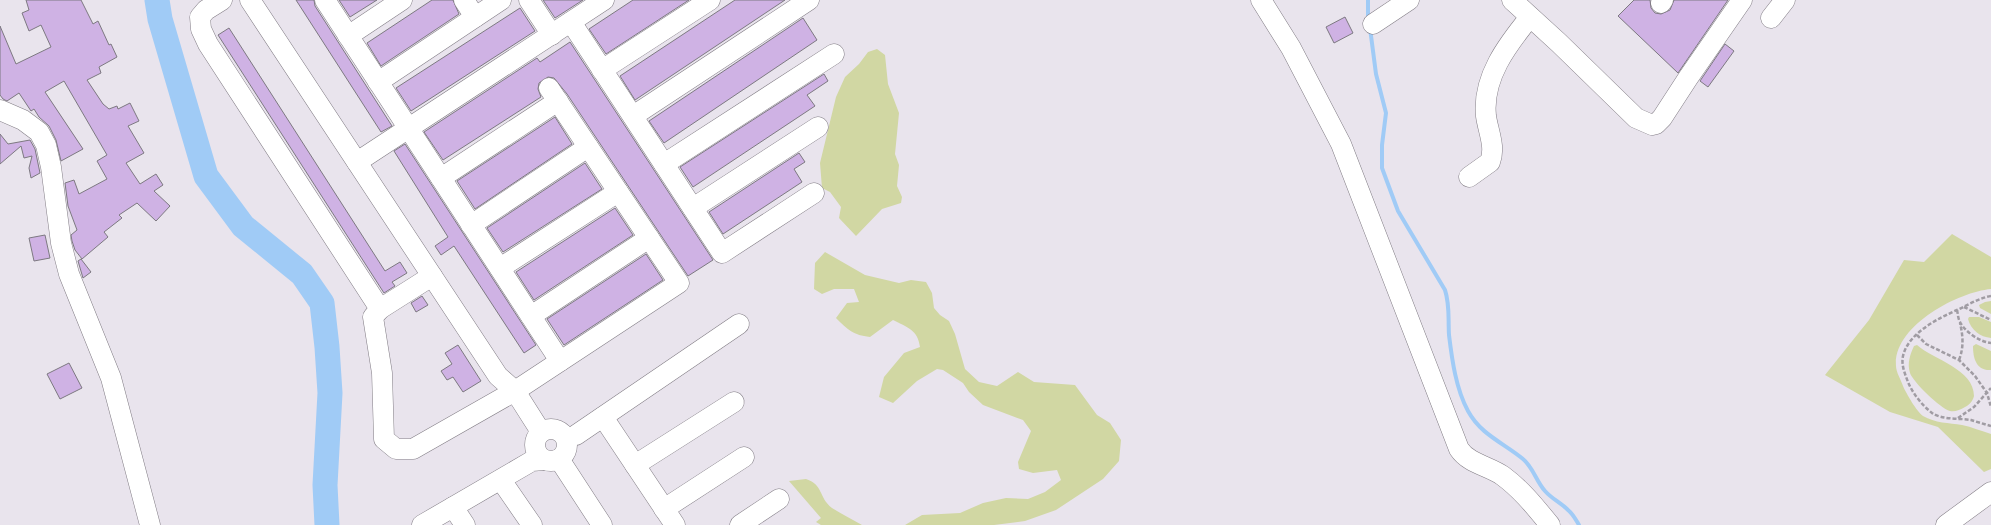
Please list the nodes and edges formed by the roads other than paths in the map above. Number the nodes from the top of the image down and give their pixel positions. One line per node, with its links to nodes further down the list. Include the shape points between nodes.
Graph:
1 (222, 0): 44 (street, via 200,17 201,29 208,44)
2 (238, 0): 3 (street)
3 (244, 0)
4 (250, 0): 33 (street)
5 (325, 0): 24 (street)
6 (402, 0): 24 (street)
7 (464, 0): 18 (street)
8 (501, 0): 18 (street)
9 (529, 0): 23 (street)
10 (710, 0): 26 (street)
11 (809, 0): 29 (street)
12 (1261, 0): 67 (street, via 1291,48 1341,144 1459,449 1471,460 1502,475 1517,487)
13 (1409, 0): 22 (street)
14 (1512, 0): 19 (street)
15 (1742, 0): 19 (street, via 1662,118 1652,125 1636,118)
16 (1785, 0): 20 (street)
17 (598, 2): 21 (street)
18 (475, 17): 27 (street)
19 (1530, 17): 35 (street, via 1505,49 1488,86 1485,109 1493,152 1490,162)
20 (1771, 18)
21 (571, 22): 23 (street); 26 (street)
22 (1373, 24)
23 (552, 35): 31 (street)
24 (348, 36): 27 (street)
25 (834, 54): 34 (street)
26 (602, 70): 29 (street)
27 (378, 82): 31 (street)
28 (0, 110): 61 (street, via 23,120 39,132 46,145 52,167 61,243 70,274 110,378)
29 (632, 116): 34 (street)
30 (818, 127): 39 (street)
31 (409, 128): 33 (street); 36 (street)
32 (588, 147): 36 (street, via 554,95); 37 (street); 40 (street)
33 (357, 162): 43 (street)
34 (664, 164): 39 (street)
35 (1469, 177)
36 (441, 178): 40 (street)
37 (618, 192): 41 (street); 42 (street)
38 (814, 193): 39 (street, via 722,253)
39 (693, 208)
40 (471, 225): 42 (street)
41 (649, 238): 45 (street); 47 (street, via 679,283)
42 (500, 268): 45 (street)
43 (432, 276): 44 (street); 48 (street, via 498,376)
44 (380, 308): 48 (street, via 374,317 382,373 384,439 396,449 413,449)
45 (531, 316): 47 (street)
46 (739, 324): 50 (street)
47 (560, 361): 48 (street)
48 (515, 391): 51 (street)
49 (734, 402): 55 (street)
50 (603, 417): 52 (street); 55 (street)
51 (541, 432): 54 (street, via 536,439 535,447 538,454); 54 (street, via 553,429 564,436 566,448)
52 (576, 435)
53 (744, 457): 60 (street)
54 (551, 459): 56 (street, via 532,461); 65 (street)
55 (635, 465): 60 (street)
56 (501, 480): 59 (street); 64 (street)
57 (1991, 492): 68 (street)
58 (779, 499): 66 (street)
59 (453, 507): 62 (street); 63 (street)
60 (669, 517)
61 (150, 525)
62 (422, 525)
63 (465, 525)
64 (532, 525)
65 (602, 525)
66 (740, 525)
67 (1550, 525)
68 (1946, 525)

